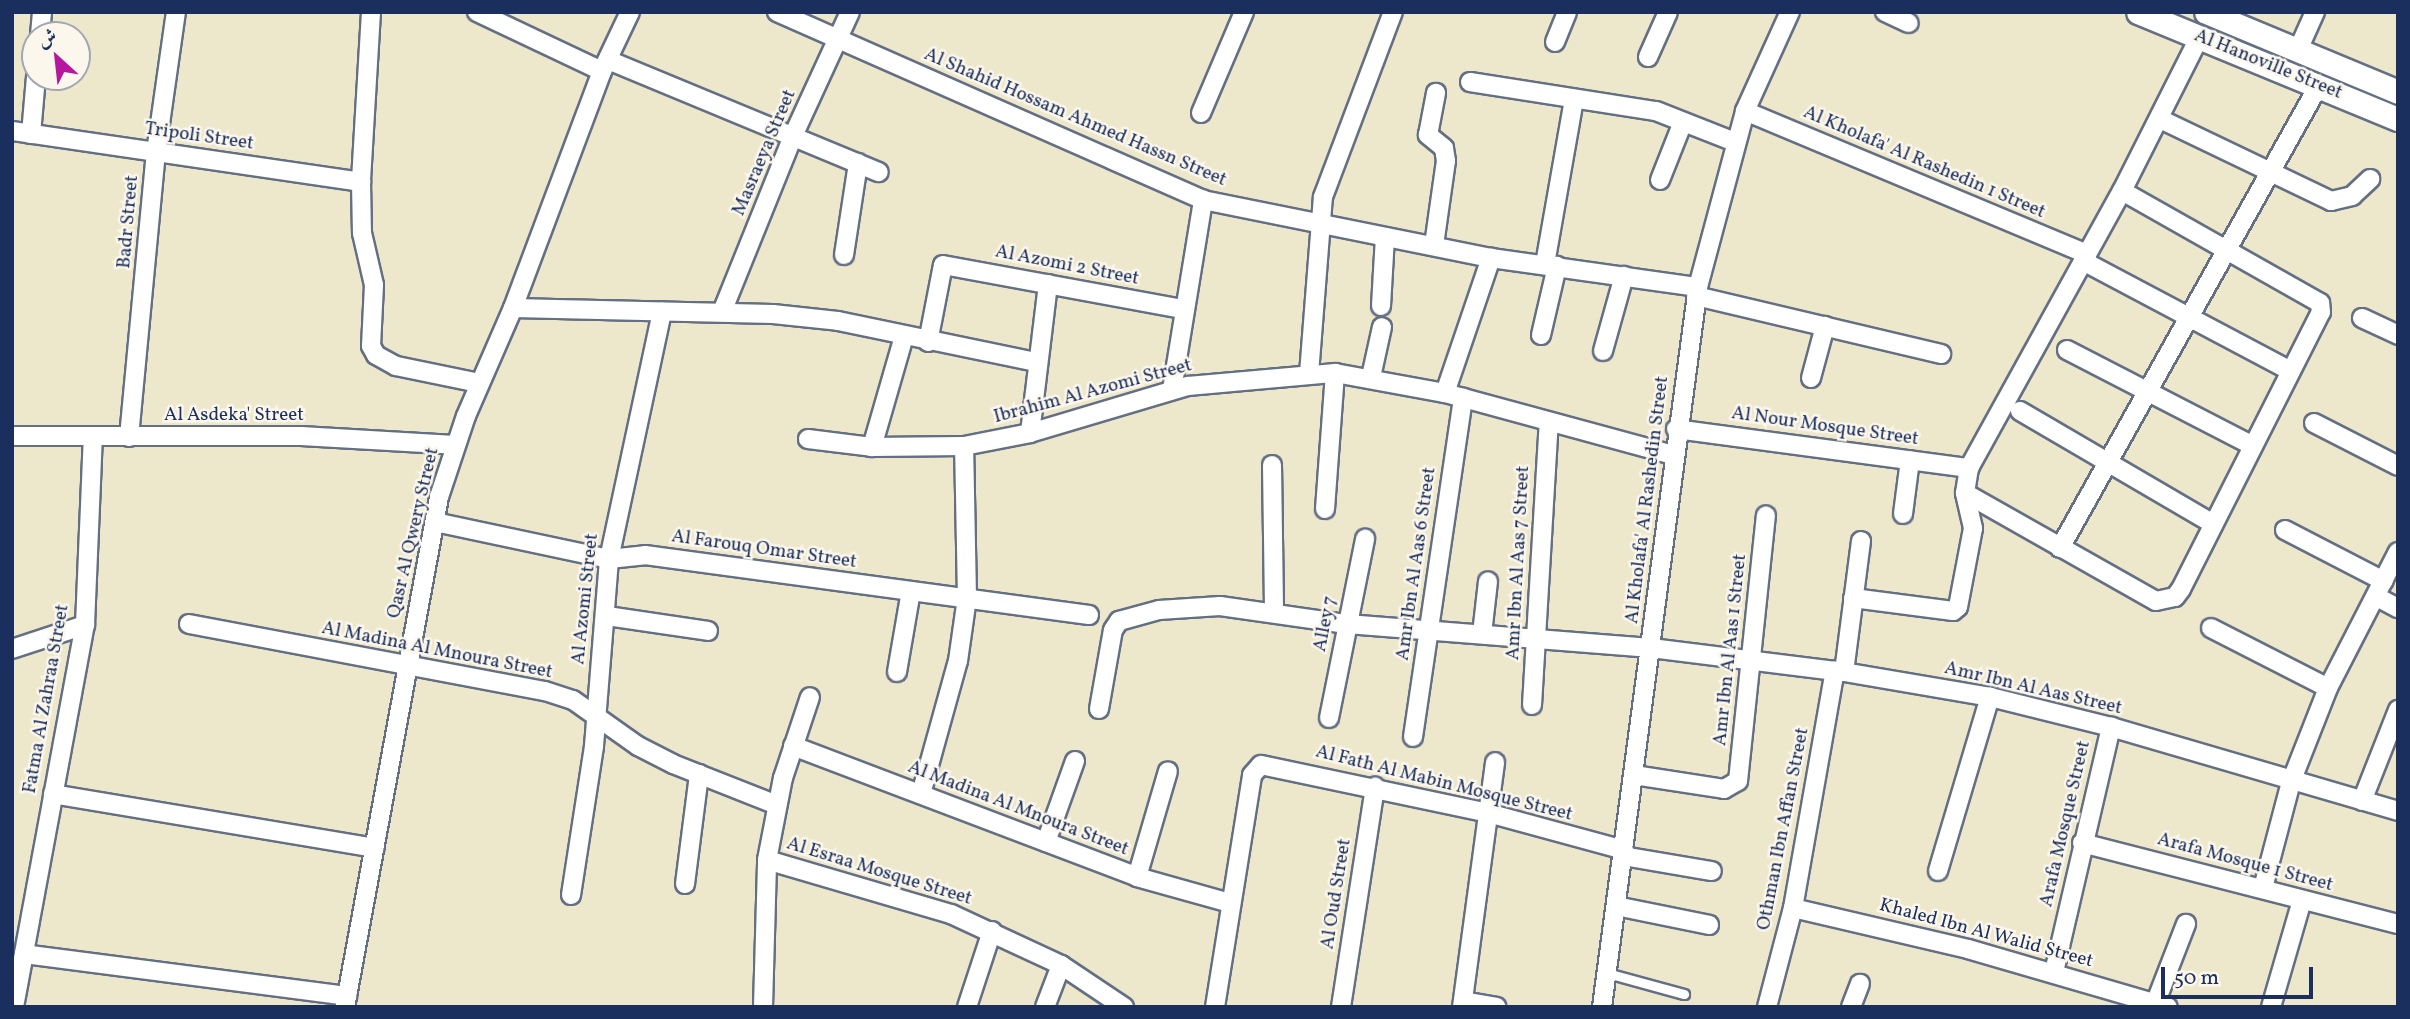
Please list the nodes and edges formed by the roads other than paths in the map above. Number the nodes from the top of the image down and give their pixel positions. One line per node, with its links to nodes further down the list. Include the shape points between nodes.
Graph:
1 (176, 12): 38 (street, Badr Street)
2 (371, 12): 44 (street)
3 (477, 12): 22 (street)
4 (630, 12): 22 (street, Qasr Al Qwery Street)
5 (777, 12): 18 (street, Al Shahid Hossam Ahmed Hassn Street)
6 (850, 12): 18 (street, Masraeya Street)
7 (1244, 12): 30 (street)
8 (1392, 12): 47 (street, via 1328,181)
9 (1567, 12): 19 (street)
10 (1668, 12): 21 (street)
11 (1790, 12): 29 (street, Al Kholafa' Al Rashedin Street)
12 (1885, 12): 16 (street)
13 (2138, 12): 17 (street, Al Hanoville Street)
14 (2206, 12): 20 (street, Al Hanoville Street)
15 (2315, 12): 20 (street)
16 (1909, 23)
17 (2199, 38): 24 (street, Al Hanoville Street); 31 (street)
18 (838, 40): 36 (street, Masraeya Street); 46 (street, Al Shahid Hossam Ahmed Hassn Street)
19 (1556, 42)
20 (2298, 50): 26 (street, Al Hanoville Street)
21 (1648, 57)
22 (605, 65): 36 (street); 59 (street, Qasr Al Qwery Street)
23 (1470, 82): 28 (street)
24 (2319, 85): 32 (street, Al Hanoville Street); 40 (street)
25 (35, 91): 35 (street)
26 (2398, 92)
27 (1436, 93): 49 (street, via 1428,135 1444,148 1446,160)
28 (1574, 100): 33 (street, via 1643,108); 54 (street)
29 (1745, 111): 37 (street, Al Kholafa' Al Rashedin Street); 53 (street, Al Kholafa' Al Rashedin 1 Street)
30 (1201, 113)
31 (2160, 119): 40 (street); 45 (street)
32 (2398, 119)
33 (1682, 122): 37 (street); 43 (street)
34 (12, 131): 35 (street, Tripoli Street)
35 (31, 134): 38 (street, Tripoli Street)
36 (793, 136): 39 (street); 62 (street, Masraeya Street)
37 (1735, 142): 57 (street, Al Kholafa' Al Rashedin Street)
38 (156, 152): 44 (street, Tripoli Street); 92 (street, Badr Street)
39 (858, 163): 41 (street); 51 (street)
40 (2270, 171): 42 (street, via 2331,201 2352,197); 50 (street)
41 (879, 172)
42 (2370, 179)
43 (1660, 180)
44 (361, 182): 80 (street, via 362,233 374,285 370,335 376,355 396,366)
45 (2122, 191): 50 (street); 53 (street)
46 (1203, 200): 47 (street, Al Shahid Hossam Ahmed Hassn Street); 60 (street)
47 (1319, 226): 48 (street, Al Shahid Hossam Ahmed Hassn Street); 77 (street)
48 (1385, 237): 49 (street, Al Shahid Hossam Ahmed Hassn Street); 58 (street)
49 (1434, 245): 52 (street, Al Shahid Hossam Ahmed Hassn Street)
50 (2227, 249): 63 (street); 75 (street, via 2320,303 2321,312)
51 (844, 255)
52 (1491, 257): 54 (street, Al Shahid Hossam Ahmed Hassn Street); 82 (street)
53 (2085, 258): 63 (street, Al Kholafa' Al Rashedin 1 Street); 103 (street)
54 (1551, 265): 55 (street, Al Shahid Hossam Ahmed Hassn Street); 67 (street)
55 (1624, 276): 57 (street, Al Shahid Hossam Ahmed Hassn Street); 71 (street)
56 (1048, 284): 60 (street, Al Azomi 2 Street); 70 (street, Al Azomi 2 Street, via 943,265); 74 (street)
57 (1697, 292): 65 (street, Al Shahid Hossam Ahmed Hassn Street); 88 (street, Al Kholafa' Al Rashedin Street)
58 (1381, 306)
59 (513, 308): 61 (street); 80 (street, Qasr Al Qwery Street)
60 (1183, 309): 81 (street)
61 (662, 312): 62 (street); 115 (street, Al Azomi Street)
62 (722, 312): 69 (street, via 838,321)
63 (2190, 318): 75 (street, Al Kholafa' Al Rashedin 1 Street); 83 (street)
64 (2362, 318): 68 (street)
65 (1825, 326): 73 (street, Al Shahid Hossam Ahmed Hassn Street); 79 (street)
66 (1382, 327): 78 (street)
67 (1541, 335)
68 (2398, 335)
69 (904, 337): 70 (street); 97 (street)
70 (928, 342): 74 (street)
71 (1604, 351)
72 (2067, 351): 83 (street)
73 (1941, 354)
74 (1036, 362): 89 (street)
75 (2291, 371): 96 (street)
76 (1335, 373): 77 (street, Ibrahim Al Azomi Street); 78 (street, Ibrahim Al Azomi Street); 105 (street)
77 (1309, 374): 81 (street, Ibrahim Al Azomi Street)
78 (1371, 377): 82 (street, Ibrahim Al Azomi Street)
79 (1811, 378)
80 (479, 383): 94 (street, Qasr Al Qwery Street)
81 (1172, 390): 89 (street, Ibrahim Al Azomi Street)
82 (1445, 393): 84 (street, Ibrahim Al Azomi Street)
83 (2150, 393): 96 (street); 100 (street)
84 (1463, 398): 86 (street, Ibrahim Al Azomi Street); 129 (street, Amr Ibn Al Aas 6 Street)
85 (2020, 411): 100 (street)
86 (1549, 423): 98 (street, Ibrahim Al Azomi Street); 132 (street, Amr Ibn Al Aas 7 Street)
87 (2314, 424): 102 (street)
88 (1676, 429): 98 (street, Al Kholafa' Al Rashedin Street); 99 (street, Al Nour Mosque Street)
89 (1030, 433): 95 (street, Ibrahim Al Azomi Street)
90 (12, 436): 91 (street, Al Asdeka' Street)
91 (93, 437): 92 (street, Al Asdeka' Street); 127 (street, Fatma Al Zahraa Street)
92 (129, 438): 94 (street, Al Asdeka' Street, via 302,436)
93 (808, 439): 97 (street, Ibrahim Al Azomi Street)
94 (455, 444): 108 (street, Qasr Al Qwery Street)
95 (964, 446): 97 (street, Ibrahim Al Azomi Street); 119 (street)
96 (2253, 446): 109 (street)
97 (872, 447)
98 (1673, 455): 133 (street, Al Kholafa' Al Rashedin Street)
99 (1910, 460): 103 (street, Al Nour Mosque Street); 106 (street)
100 (2110, 463): 109 (street); 113 (street)
101 (1272, 465): 122 (street)
102 (2398, 466)
103 (1969, 468): 104 (street)
104 (1965, 493): 113 (street); 120 (street, via 1973,528 1956,610)
105 (1325, 509)
106 (1903, 514)
107 (1766, 515): 135 (street, Amr Ibn Al Aas 1 Street)
108 (435, 522): 115 (street, Al Farouq Omar Street); 136 (street, Qasr Al Qwery Street)
109 (2213, 524): 113 (street, via 2181,589 2166,601 2156,601)
110 (2285, 530): 117 (street)
111 (1364, 539): 126 (street, Alley 7)
112 (1861, 541): 120 (street, Othman Ibn Affan Street)
113 (2060, 548)
114 (2398, 552): 117 (street)
115 (609, 559): 118 (street, Al Farouq Omar Street, via 645,555); 124 (street, Al Azomi Street)
116 (1488, 581): 131 (street)
117 (2380, 589): 121 (street); 139 (street)
118 (911, 591): 119 (street, Al Farouq Omar Street); 138 (street)
119 (967, 598): 123 (street, Al Farouq Omar Street); 158 (street, via 958,661)
120 (1853, 598): 137 (street, Othman Ibn Affan Street)
121 (2398, 608)
122 (1274, 612): 126 (street, Amr Ibn Al Aas Street); 143 (street, Amr Ibn Al Aas Street, via 1220,606 1159,610 1119,621 1113,630)
123 (1089, 615)
124 (607, 616): 130 (street); 145 (street, Al Azomi Street)
125 (189, 624): 136 (street, Al Madina Al Mnoura Street)
126 (1347, 624): 129 (street, Amr Ibn Al Aas Street); 146 (street, Alley 7)
127 (85, 625): 134 (street); 157 (street, Fatma Al Zahraa Street)
128 (2211, 628): 139 (street)
129 (1428, 629): 131 (street, Amr Ibn Al Aas Street); 148 (street, Amr Ibn Al Aas 6 Street)
130 (708, 631)
131 (1482, 634): 132 (street, Amr Ibn Al Aas Street)
132 (1536, 638): 133 (street, Amr Ibn Al Aas Street); 142 (street, Amr Ibn Al Aas 7 Street)
133 (1651, 648): 135 (street, Amr Ibn Al Aas Street); 154 (street, Al Kholafa' Al Rashedin Street)
134 (12, 649)
135 (1751, 660): 137 (street, Amr Ibn Al Aas Street); 154 (street, Amr Ibn Al Aas 1 Street, via 1738,781 1733,787)
136 (406, 667): 145 (street, Al Madina Al Mnoura Street, via 545,691); 165 (street, Qasr Al Qwery Street)
137 (1840, 671): 141 (street, Amr Ibn Al Aas Street); 177 (street, Othman Ibn Affan Street)
138 (897, 672)
139 (2328, 688): 155 (street)
140 (810, 697): 149 (street)
141 (1990, 697): 147 (street, Amr Ibn Al Aas Street); 169 (street)
142 (1532, 705)
143 (1099, 709)
144 (2398, 710): 159 (street)
145 (593, 712): 153 (street, Al Madina Al Mnoura Street, via 638,746); 173 (street, Al Azomi Street, via 594,747)
146 (1329, 718)
147 (2111, 727): 155 (street, Amr Ibn Al Aas Street); 164 (street, Arafa Mosque Street)
148 (1413, 737)
149 (793, 746): 158 (street, Al Madina Al Mnoura Street); 160 (street)
150 (1075, 761): 163 (street)
151 (1495, 762): 162 (street)
152 (1168, 771): 170 (street)
153 (699, 774): 160 (street, Al Madina Al Mnoura Street); 171 (street)
154 (1634, 775): 166 (street, Al Kholafa' Al Rashedin Street)
155 (2291, 782): 159 (street, Amr Ibn Al Aas Street); 172 (street)
156 (1375, 787): 162 (street, Al Fath Al Mabin Mosque Street); 175 (street, Al Fath Al Mabin Mosque Street, via 1312,773 1261,765 1254,768); 199 (street, Al Oud Street)
157 (52, 794): 165 (street); 182 (street, Fatma Al Zahraa Street)
158 (921, 794): 163 (street, Al Madina Al Mnoura Street)
159 (2362, 801): 161 (street, Amr Ibn Al Aas Street)
160 (777, 805): 167 (street)
161 (2398, 811)
162 (1488, 813): 166 (street, Al Fath Al Mabin Mosque Street); 190 (street)
163 (1046, 842): 170 (street, Al Madina Al Mnoura Street)
164 (2082, 843): 172 (street, Arafa Mosque 1 Street); 185 (street, Arafa Mosque Street)
165 (374, 848): 189 (street, Qasr Al Qwery Street)
166 (1623, 853): 168 (street, Al Fath Al Mabin Mosque Street); 176 (street, Al Kholafa' Al Rashedin Street)
167 (767, 860): 181 (street, Al Esraa Mosque Street, via 951,914); 194 (street)
168 (1713, 871)
169 (1938, 871)
170 (1136, 877): 175 (street, Al Madina Al Mnoura Street)
171 (685, 884)
172 (2263, 888): 174 (street, Arafa Mosque 1 Street)
173 (571, 895)
174 (2302, 900): 179 (street, Arafa Mosque 1 Street); 202 (street)
175 (1230, 903): 198 (street)
176 (1616, 906): 180 (street); 184 (street, Al Kholafa' Al Rashedin Street)
177 (1793, 908): 185 (street, Khaled Ibn Al Walid Street); 188 (street, Othman Ibn Affan Street)
178 (2186, 924): 192 (street)
179 (2398, 924)
180 (1709, 925)
181 (992, 931): 183 (street, Al Esraa Mosque Street); 195 (street)
182 (24, 954): 189 (street); 193 (street, Fatma Al Zahraa Street)
183 (1061, 965): 196 (street); 197 (street, Al Esraa Mosque Street)
184 (1607, 972): 187 (lane); 191 (street, Al Kholafa' Al Rashedin Street)
185 (2054, 972): 192 (street, Khaled Ibn Al Walid Street)
186 (1860, 985): 201 (street)
187 (1684, 994)
188 (1768, 1000)
189 (346, 1002)
190 (1462, 1004): 200 (street)
191 (1605, 1004)
192 (2162, 1005)
193 (14, 1007)
194 (763, 1007)
195 (967, 1007)
196 (1045, 1007)
197 (1124, 1007)
198 (1215, 1007)
199 (1341, 1007)
200 (1496, 1007)
201 (1851, 1007)
202 (2271, 1007)

